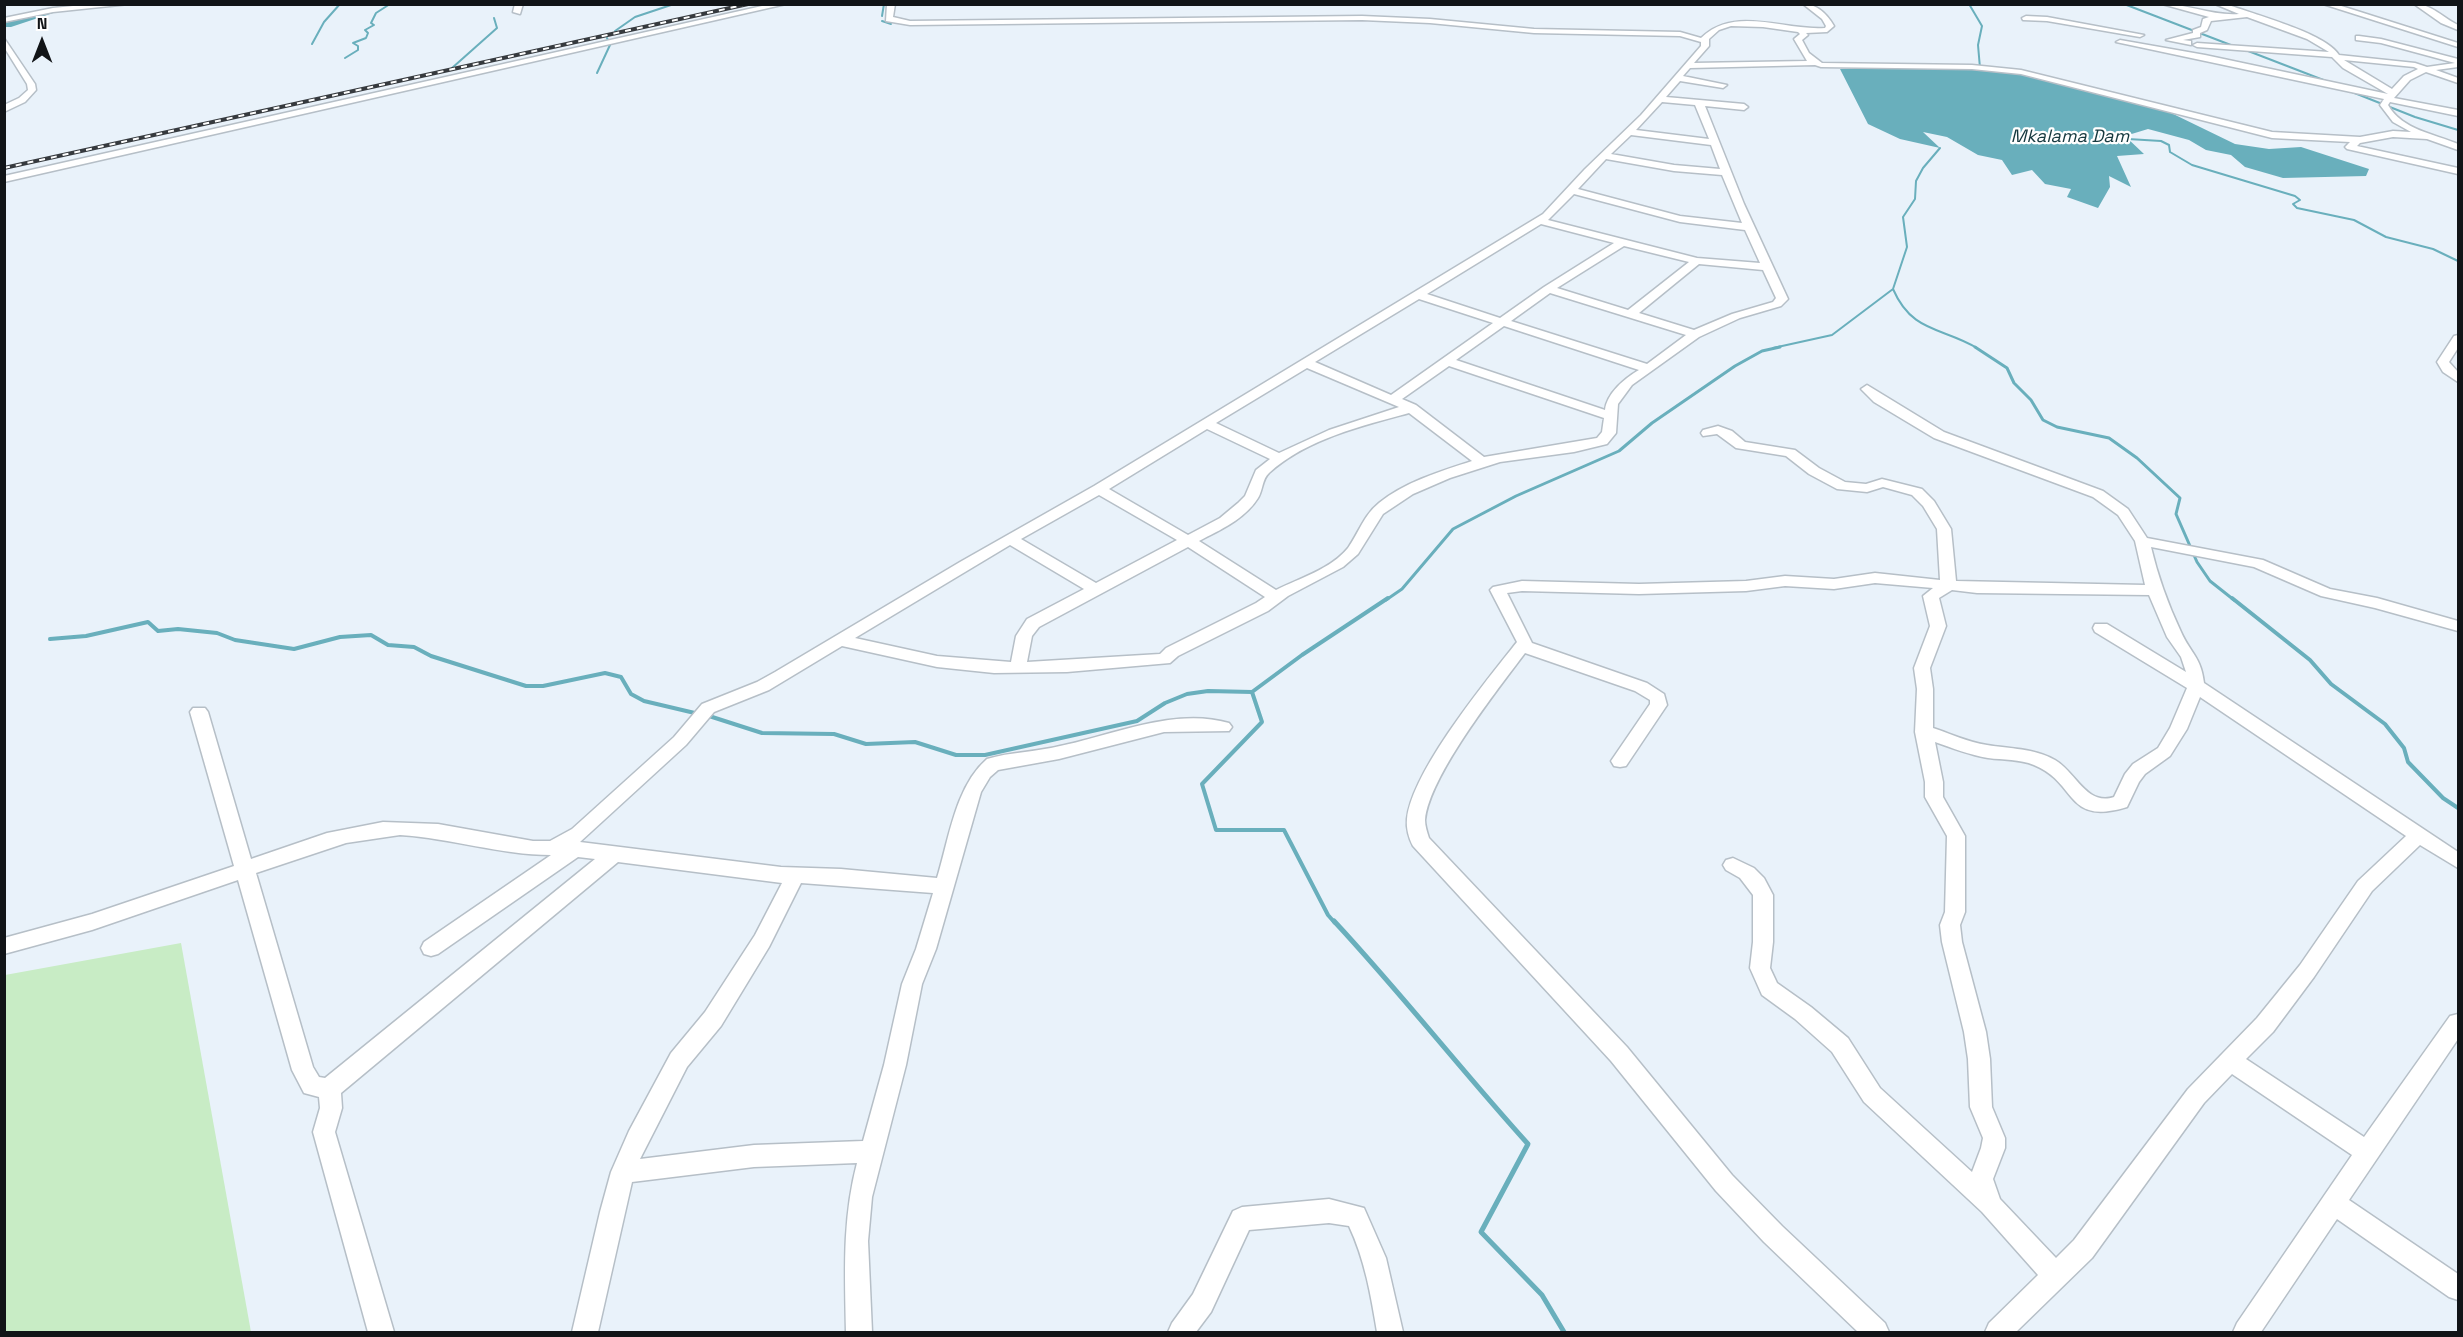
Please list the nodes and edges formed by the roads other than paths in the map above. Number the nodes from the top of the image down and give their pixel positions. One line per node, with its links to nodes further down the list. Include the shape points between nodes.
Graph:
1 (126, 4): 14 (street, via 53,10)
2 (783, 4): 49 (street)
3 (891, 4): 21 (street, via 889,19 910,23 1390,15 1534,31 1680,34)
4 (1806, 4): 17 (street, via 1830,26 1820,32)
5 (2165, 4): 13 (street)
6 (2218, 4): 9 (street)
7 (2326, 4): 23 (street)
8 (2416, 4): 10 (street)
9 (2245, 15): 13 (street); 15 (street)
10 (2438, 15): 11 (street); 16 (street)
11 (2458, 17)
12 (2026, 18): 20 (street)
13 (2224, 18): 15 (street); 20 (street, via 2206,21 2197,35)
14 (4, 20)
15 (2285, 27): 25 (street, via 2322,44)
16 (2458, 28)
17 (1801, 31): 21 (street, via 1772,26 1726,26 1710,31); 28 (street, via 1804,35 1797,41)
18 (2359, 38): 27 (street)
19 (4, 40): 39 (street, via 32,90)
20 (2170, 40): 24 (street)
21 (1705, 41): 30 (street)
22 (2120, 42): 26 (street)
23 (2454, 44): 27 (street)
24 (2197, 45): 25 (street); 26 (street)
25 (2335, 56): 29 (street); 31 (street)
26 (2210, 58): 35 (street)
27 (2457, 62): 29 (street)
28 (1816, 63): 30 (street); 43 (street, via 2021,72 2266,134)
29 (2426, 69): 32 (street); 33 (street)
30 (1682, 72): 34 (street); 36 (street)
31 (2367, 76): 32 (street); 35 (street)
32 (2402, 80): 35 (street)
33 (2458, 81)
34 (1723, 85)
35 (2390, 96): 40 (street); 42 (street, via 2384,105 2388,115)
36 (1661, 99): 37 (street); 41 (street)
37 (1699, 103): 38 (street); 44 (street)
38 (1744, 107)
39 (4, 109)
40 (2458, 113)
41 (1630, 132): 44 (street); 46 (street)
42 (2431, 136): 43 (street, via 2393,134); 45 (street)
43 (2360, 140): 47 (street, via 2350,147)
44 (1715, 143): 48 (street)
45 (2458, 147)
46 (1603, 156): 48 (street); 50 (street)
47 (2458, 171)
48 (1727, 172): 52 (street)
49 (4, 178)
50 (1570, 190): 51 (street); 52 (street, via 1680,219)
51 (1540, 221): 53 (street); 57 (street)
52 (1750, 227): 55 (street)
53 (1622, 243): 54 (street); 56 (street)
54 (1697, 261): 55 (street); 58 (street)
55 (1768, 267): 60 (street, via 1781,294 1777,304)
56 (1548, 289): 58 (street); 59 (street)
57 (1418, 295): 59 (street); 64 (street)
58 (1629, 315): 60 (street)
59 (1502, 323): 63 (street); 65 (street)
60 (1695, 334): 65 (street)
61 (2458, 339): 62 (street)
62 (2453, 355): 66 (street, via 2443,362)
63 (1447, 361): 68 (street); 70 (street)
64 (1306, 363): 68 (street); 71 (street)
65 (1649, 369): 70 (street, via 1619,392)
66 (2458, 378)
67 (1867, 388): 78 (street, via 1940,435 2098,494 2123,513)
68 (1394, 399): 69 (street)
69 (1411, 408): 73 (street); 74 (street)
70 (1611, 416): 74 (street, via 1602,441)
71 (1206, 423): 73 (street); 75 (street)
72 (1708, 433): 79 (street, via 1718,430 1741,445 1790,453 1842,486 1867,488 1882,483 1917,492 1944,529)
73 (1278, 458): 77 (street, via 1261,473 1251,498 1240,509)
74 (1483, 463): 82 (street, via 1396,498 1378,510 1348,556 1304,585)
75 (1099, 489): 76 (street); 77 (street)
76 (1010, 539): 80 (street); 85 (street)
77 (1187, 540): 80 (street); 82 (street)
78 (2142, 541): 81 (street); 83 (street, via 2258,563 2326,593)
79 (1947, 587): 81 (street); 86 (street, via 1875,578 1834,584 1785,581 1746,586 1522,586 1498,590 1525,642); 91 (street, via 1931,596 1938,626 1922,668)
80 (1095, 589): 87 (street, via 1033,623 1024,636)
81 (2155, 590): 88 (street, via 2175,637 2188,656)
82 (1275, 596): 87 (street, via 1262,607 1180,647 1164,659)
83 (2458, 626)
84 (2101, 628): 88 (street)
85 (838, 640): 87 (street, via 918,658); 94 (street, via 763,686 708,708 680,741 579,834)
86 (1522, 646): 92 (street, via 1641,687 1658,698 1658,705); 119 (street, via 1458,735 1422,795 1415,821 1420,841 1619,1054 1724,1183)
87 (1018, 668)
88 (2196, 686): 91 (street, via 2164,752 2139,769 2121,802 2109,807 2093,806 2078,796 2070,783 2043,760 1978,750); 93 (street)
89 (199, 712): 99 (street)
90 (1223, 727): 101 (street, via 1171,725 1059,753 993,764 972,792)
91 (1924, 732): 111 (street, via 1934,797 1956,836 1955,912 1950,925 1975,1032 1982,1107 1994,1138 1981,1179)
92 (1620, 761)
93 (2419, 835): 97 (street); 105 (street, via 2365,886 2307,971 2265,1025)
94 (553, 848): 95 (street); 99 (street, via 386,829 325,842)
95 (575, 849): 96 (street); 103 (street)
96 (614, 854): 100 (street); 106 (street)
97 (2458, 861)
98 (1733, 865): 111 (street, via 1757,883 1763,895 1760,968 1769,989 1840,1045 1872,1095)
99 (245, 869): 102 (street, via 57,933); 106 (street, via 303,1070 312,1086)
100 (795, 876): 101 (street); 109 (street, via 762,941 713,1019 679,1060)
101 (943, 886): 107 (street, via 912,984)
102 (4, 946)
103 (431, 948)
104 (2458, 1023): 108 (street)
105 (2230, 1061): 108 (street); 112 (street, via 2196,1096 2083,1249)
106 (329, 1089): 114 (street, via 331,1108 324,1132)
107 (872, 1152): 109 (street, via 754,1156); 116 (street, via 860,1197 856,1241)
108 (2368, 1153): 110 (street)
109 (623, 1172): 115 (street)
110 (2334, 1203): 113 (street); 121 (street)
111 (1991, 1206): 112 (street)
112 (2055, 1275): 120 (street)
113 (2458, 1288)
114 (381, 1332)
115 (585, 1332)
116 (859, 1332)
117 (1181, 1332): 118 (street, via 1202,1303 1242,1219 1329,1211 1356,1216 1366,1233 1384,1291)
118 (1390, 1332)
119 (1876, 1332)
120 (1998, 1332)
121 (2246, 1332)

